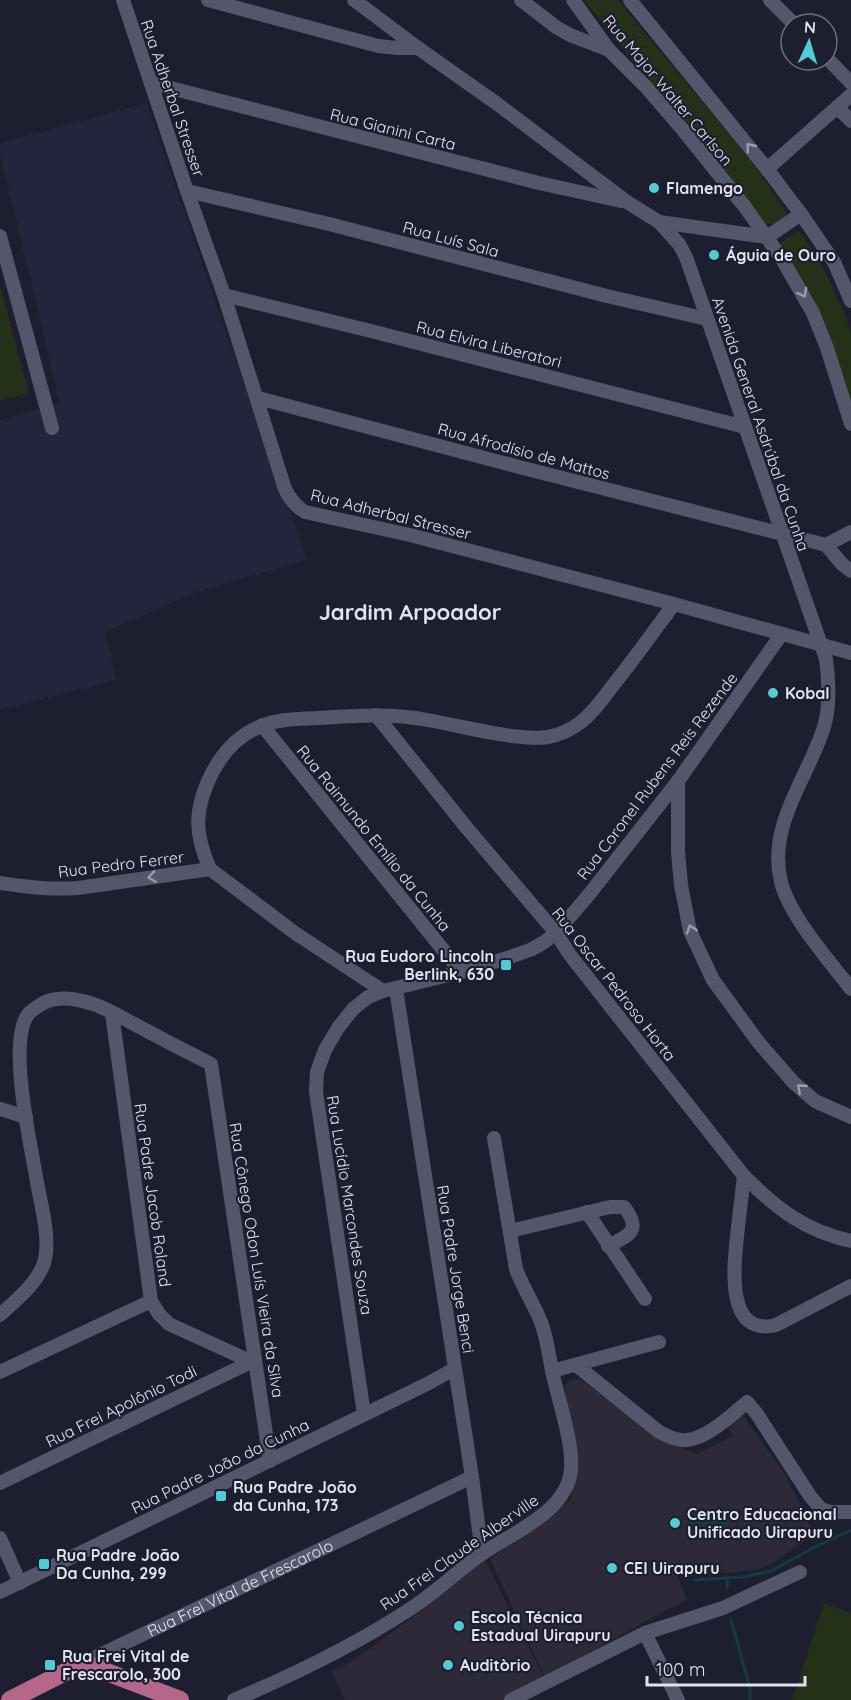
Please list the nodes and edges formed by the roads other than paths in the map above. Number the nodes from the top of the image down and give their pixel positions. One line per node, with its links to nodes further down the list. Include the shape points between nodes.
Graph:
1 (123, 0): 12 (street, Rua Adherbal Stresser)
2 (208, 0): 9 (street, via 378,46)
3 (354, 0): 9 (street, Avenida General Asdrúbal da Cunha)
4 (520, 0): 10 (street, via 570,35)
5 (573, 0): 10 (street, Rua Major Walter Carlson)
6 (630, 0): 17 (street, Rua Major Walter Carlson, one-way to 6)
7 (770, 0): 8 (street)
8 (782, 12)
9 (418, 48): 19 (street, Avenida General Asdrúbal da Cunha)
10 (609, 50): 23 (street, Rua Major Walter Carlson, via 683,130)
11 (839, 70): 13 (street)
12 (151, 83): 18 (street, Rua Adherbal Stresser); 19 (street, Rua Gianini Carta)
13 (851, 83)
14 (851, 95): 15 (street)
15 (838, 108): 16 (street); 17 (street)
16 (851, 121)
17 (767, 169): 20 (street, Rua Major Walter Carlson)
18 (187, 191): 24 (street, Rua Adherbal Stresser); 26 (street, Rua Luís Sala)
19 (627, 202): 21 (street, Avenida General Asdrúbal da Cunha)
20 (801, 214): 23 (street); 25 (street, Rua Major Walter Carlson, via 834,262)
21 (659, 222): 23 (street); 26 (street, Avenida General Asdrúbal da Cunha, via 686,257)
22 (0, 236): 30 (street)
23 (767, 237): 28 (street, Rua Major Walter Carlson, one-way to 28, via 813,313)
24 (224, 295): 27 (street, Rua Adherbal Stresser); 29 (street, Rua Elvira Liberatori)
25 (851, 301)
26 (707, 319): 29 (street, Avenida General Asdrúbal da Cunha)
27 (258, 398): 32 (street, Rua Afrodísio de Mattos); 35 (street, Rua Adherbal Stresser, via 285,489 290,500 305,512 410,535)
28 (851, 424)
29 (745, 427): 32 (street, Avenida General Asdrúbal da Cunha)
30 (52, 428)
31 (851, 532): 33 (street)
32 (782, 534): 33 (street); 37 (street, Avenida General Asdrúbal da Cunha)
33 (826, 545): 34 (street)
34 (851, 571)
35 (674, 604): 36 (street, Rua Adherbal Stresser); 39 (street, via 602,699 570,729 548,737 524,737 424,719)
36 (781, 635): 37 (street, Rua Adherbal Stresser); 41 (street, Rua Coronel Rubens Reis Rezende)
37 (822, 646): 38 (street, Rua Adherbal Stresser); 46 (street, Avenida General Asdrúbal da Cunha, via 828,689 825,725 788,807 778,861 781,883 794,914)
38 (851, 653)
39 (376, 715): 40 (street, via 282,720); 44 (street, Rua Oscar Pedroso Horta)
40 (262, 725): 42 (street, via 231,745 202,792 198,835); 45 (street, Rua Raimundo Emílio da Cunha)
41 (678, 781): 44 (street, Rua Coronel Rubens Reis Rezende); 51 (street, one-way to 41, via 815,1101 794,1083 713,980 690,931 681,885)
42 (210, 869): 43 (street, Rua Pedro Ferrer, one-way to 43, via 56,890); 47 (street, via 295,933)
43 (0, 883)
44 (556, 933): 45 (street, Rua Coronel Rubens Reis Rezende, via 530,950); 53 (street, Rua Oscar Pedroso Horta)
45 (461, 972): 47 (street, Rua Lucídio Marcondes Souza)
46 (851, 988)
47 (389, 990): 65 (street, Rua Padre Jorge Benci); 68 (street, Rua Lucídio Marcondes Souza, via 368,997 354,1009 338,1028 317,1072 316,1092)
48 (112, 1013): 50 (street, via 76,999 57,998 43,1002 27,1014 19,1054); 60 (street, Rua Padre Jacob Roland); 63 (street, Rua Cônego Odon Luís Vieira da Silva, via 211,1065)
49 (0, 1109): 50 (street)
50 (26, 1116): 61 (street, via 46,1250 35,1280)
51 (851, 1117)
52 (494, 1138): 55 (street, Rua Frei Claude Alberville)
53 (744, 1176): 56 (street, Rua Oscar Pedroso Horta, via 799,1222); 58 (street, via 734,1272 735,1294 747,1319 758,1326 776,1325)
54 (587, 1212): 55 (street); 57 (street); 57 (street, via 617,1206 628,1212 632,1232)
55 (510, 1231): 66 (street, Rua Frei Claude Alberville, via 516,1269 542,1323)
56 (851, 1241)
57 (608, 1246): 59 (street)
58 (851, 1287)
59 (645, 1299)
60 (151, 1301): 63 (street, Rua Padre Jacob Roland, via 169,1324); 67 (street)
61 (0, 1315)
62 (659, 1342): 64 (street)
63 (253, 1360): 69 (street, Rua Cônego Odon Luís Vieira da Silva); 71 (street, Rua Frei Apolônio Todi)
64 (576, 1365): 66 (street); 72 (street, via 671,1438 700,1437 747,1402 821,1509)
65 (454, 1369): 68 (street, Rua Padre João da Cunha); 70 (street, Rua Padre Jorge Benci)
66 (552, 1371): 74 (street, Rua Frei Claude Alberville, via 570,1447 568,1485 559,1501 543,1515)
67 (0, 1372)
68 (364, 1414): 69 (street, Rua Padre João da Cunha)
69 (270, 1461): 76 (street, Rua Padre João da Cunha)
70 (472, 1477): 74 (street, Rua Padre Jorge Benci); 79 (street, Rua Frei Vital de Frescarolo)
71 (0, 1483)
72 (851, 1512)
73 (0, 1538): 76 (street)
74 (482, 1554): 80 (street, Rua Frei Claude Alberville, via 384,1626)
75 (800, 1572): 78 (street, via 723,1608)
76 (20, 1583): 77 (street, Rua Padre João da Cunha)
77 (0, 1592)
78 (645, 1633): 85 (street); 86 (street)
79 (83, 1663): 81 (main road, Rua Frei Vital de Frescarolo); 82 (main road)
80 (266, 1686): 83 (street, Rua Frei Claude Alberville); 84 (street)
81 (10, 1700)
82 (180, 1700)
83 (234, 1700)
84 (254, 1700)
85 (511, 1700)
86 (678, 1700)

